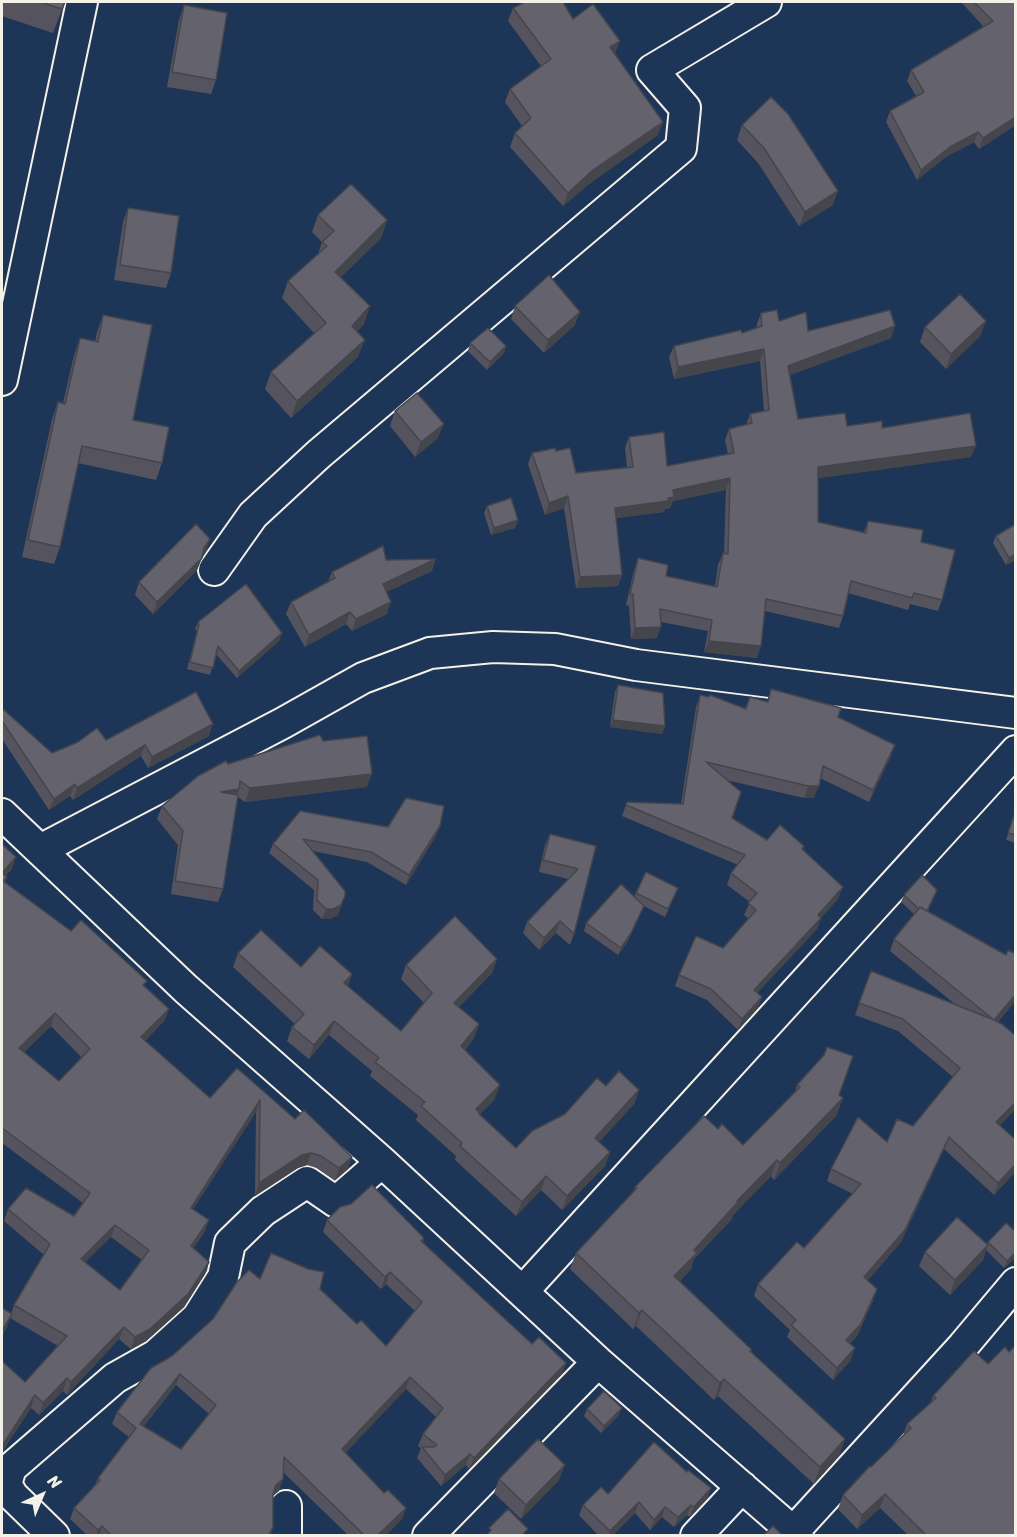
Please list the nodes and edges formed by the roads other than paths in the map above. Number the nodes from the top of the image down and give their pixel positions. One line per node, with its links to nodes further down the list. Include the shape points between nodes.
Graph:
1 (82, 2): 3 (street)
2 (766, 2): 4 (street, via 652,70 685,108 681,148 319,454 253,515)
3 (2, 380)
4 (214, 570)
5 (1016, 713): 8 (street, via 636,665 555,649 493,647 430,653 363,678)
6 (1016, 751): 11 (street)
7 (2, 814): 8 (street)
8 (40, 850): 9 (street, via 186,989)
9 (382, 1162): 11 (street); 16 (street, via 336,1202 307,1182 263,1211 230,1242 223,1277 196,1318 156,1355 116,1378 11,1468 6,1484 13,1496)
10 (1016, 1283): 15 (street)
11 (523, 1291): 12 (street)
12 (598, 1362): 13 (street); 18 (street)
13 (742, 1487): 15 (street); 19 (street)
14 (286, 1506): 17 (street)
15 (796, 1533)
16 (54, 1536)
17 (286, 1536)
18 (428, 1536)
19 (696, 1536)

